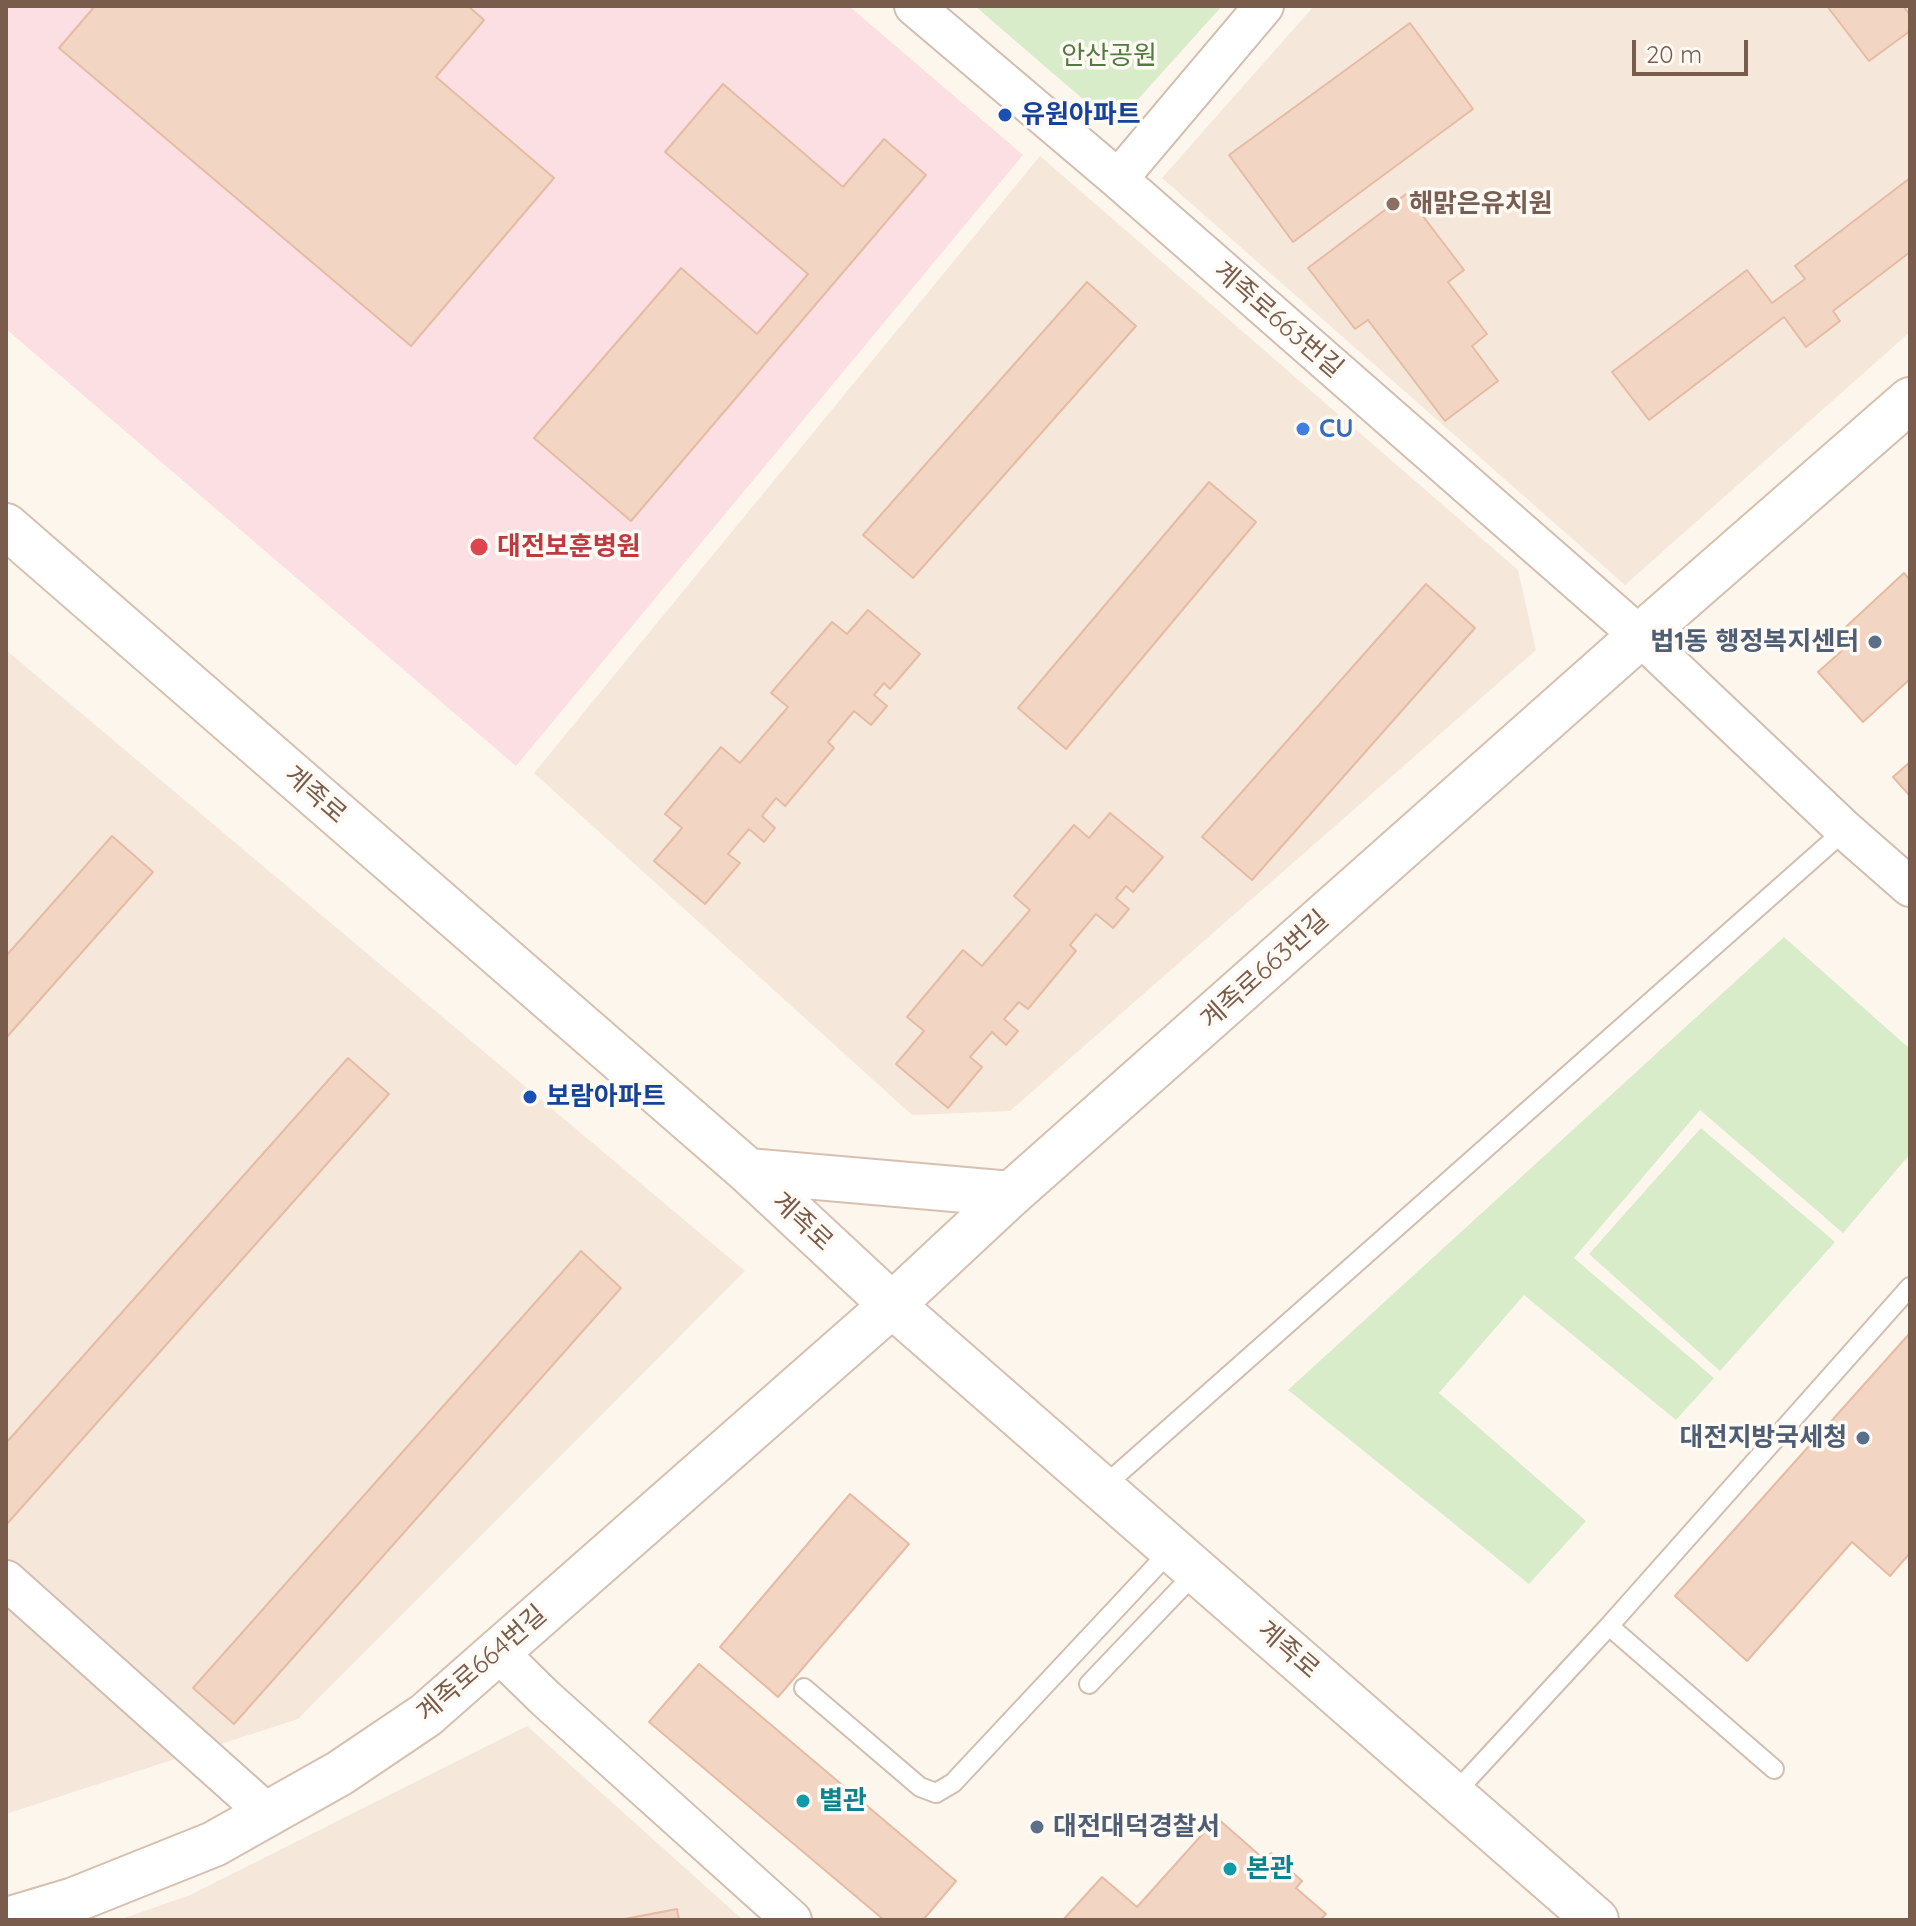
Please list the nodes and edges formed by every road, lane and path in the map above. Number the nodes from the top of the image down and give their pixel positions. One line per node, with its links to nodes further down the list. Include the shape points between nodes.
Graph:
1 (914, 6): 3 (street, 계족로663번길)
2 (1264, 6): 3 (street)
3 (1118, 179): 6 (street, 계족로663번길)
4 (1910, 400): 6 (main road, 계족로663번길)
5 (6, 526): 9 (main road, 계족로)
6 (1640, 636): 7 (street, 계족로663번길); 10 (main road, 계족로663번길)
7 (1845, 830): 8 (street, 계족로663번길); 13 (lane)
8 (1910, 887)
9 (748, 1171): 10 (main road); 12 (main road, 계족로)
10 (1011, 1194): 12 (main road, 계족로663번길)
11 (1910, 1287): 16 (lane)
12 (892, 1305): 13 (main road, 계족로); 17 (main road, 계족로664번길)
13 (1103, 1487): 14 (main road, 계족로)
14 (1185, 1560): 18 (lane); 19 (lane, via 953,1783 936,1793 920,1787); 21 (main road, 계족로)
15 (6, 1580): 22 (street)
16 (1609, 1626): 20 (lane); 21 (lane)
17 (497, 1651): 22 (main road, 계족로664번길, via 426,1715); 25 (street)
18 (1089, 1684)
19 (804, 1688)
20 (1774, 1769)
21 (1453, 1795): 26 (main road, 계족로)
22 (269, 1815): 23 (main road, 계족로664번길)
23 (77, 1910): 24 (main road, 계족로664번길)
24 (7, 1920)
25 (792, 1920)
26 (1596, 1920)

